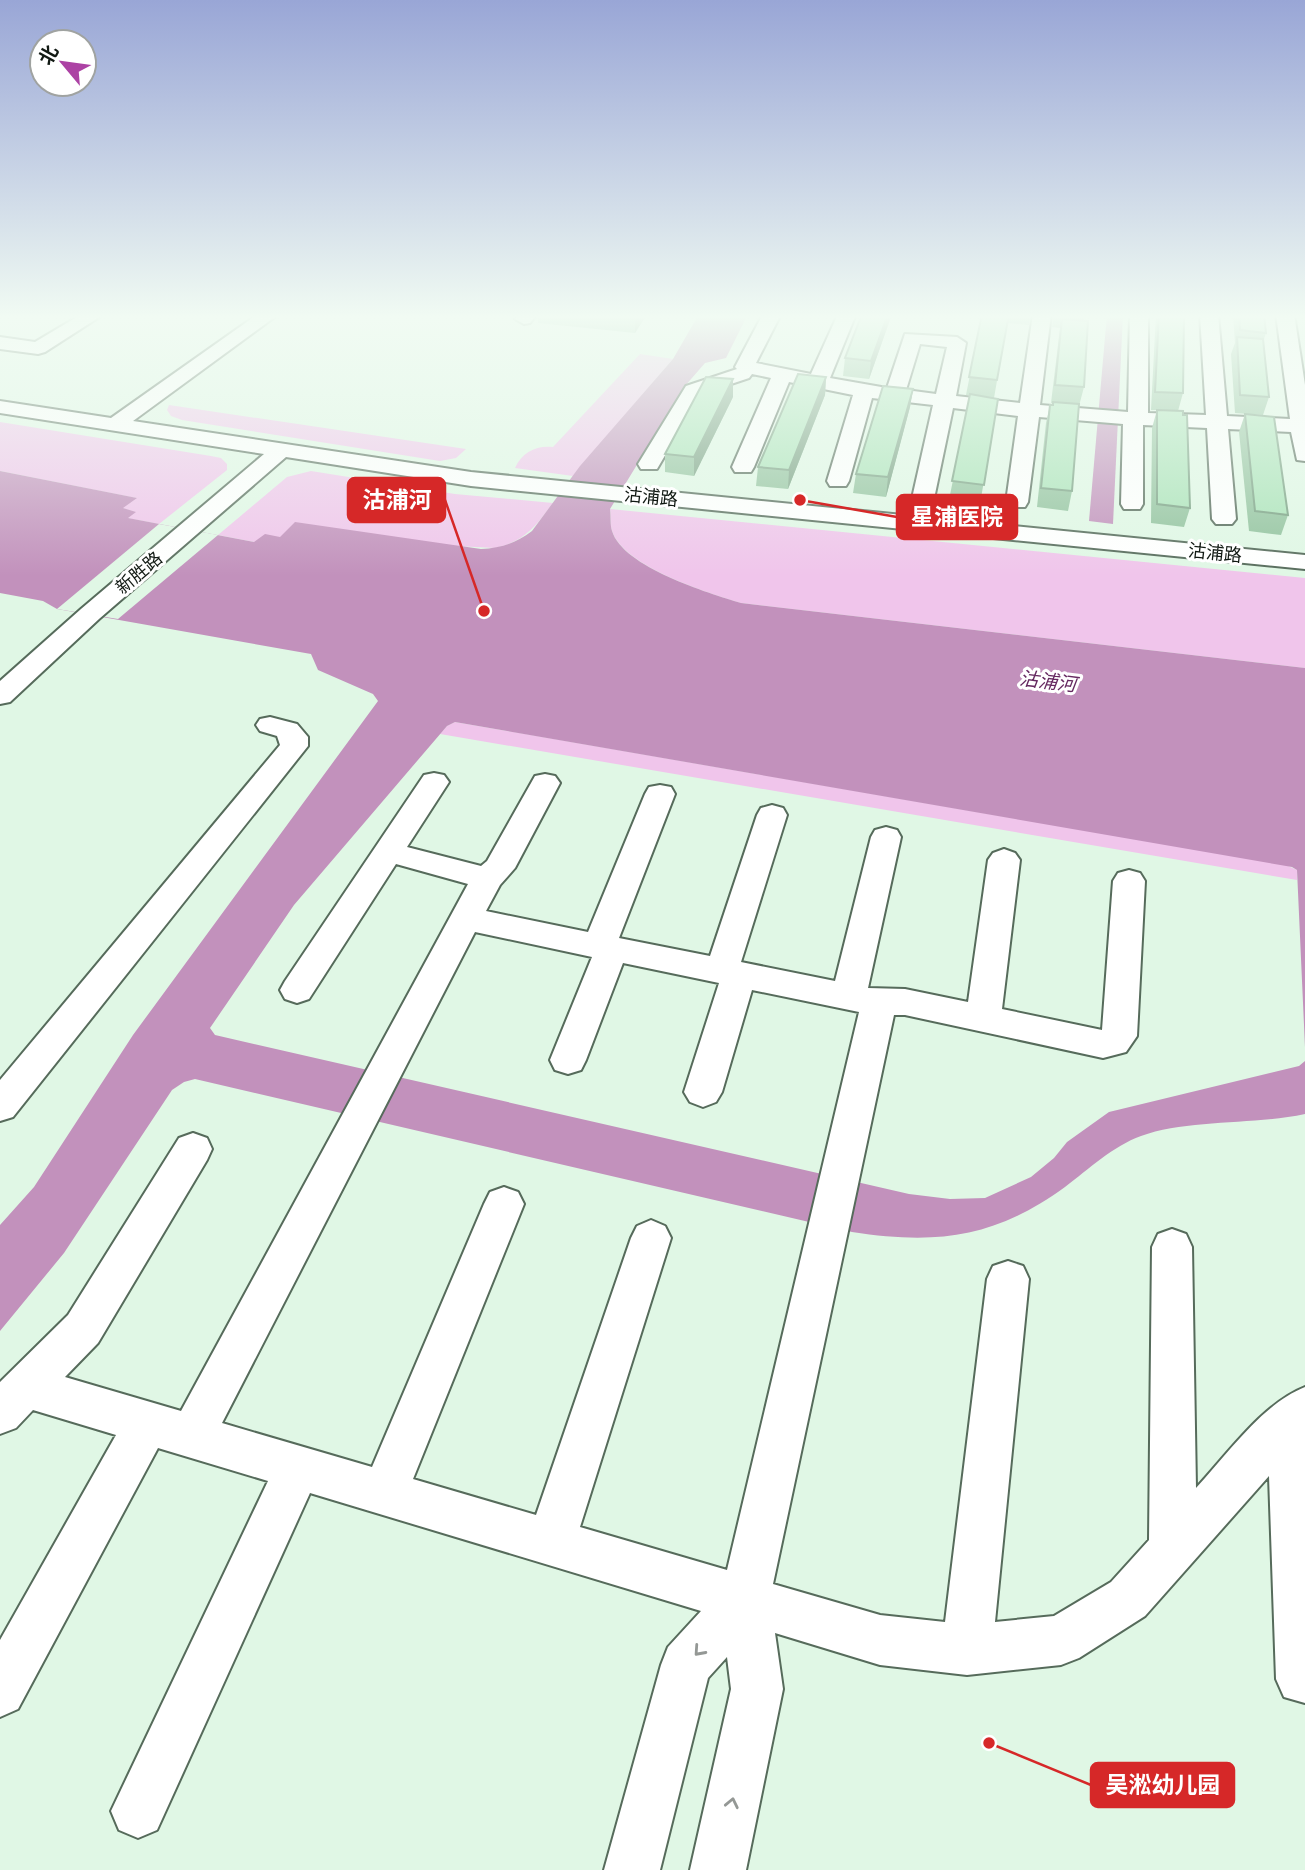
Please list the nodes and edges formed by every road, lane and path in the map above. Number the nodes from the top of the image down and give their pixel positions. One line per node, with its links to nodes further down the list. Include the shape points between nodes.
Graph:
1 (147, 401): 15 (street)
2 (686, 401): 19 (street)
3 (771, 401): 20 (street)
4 (861, 401): 21 (street)
5 (940, 401): 10 (street)
6 (1029, 401): 12 (street)
7 (1133, 401): 13 (street)
8 (1214, 401): 14 (street)
9 (1299, 401): 16 (street)
10 (945, 402): 12 (street); 22 (street)
11 (0, 407): 15 (street, 沽浦路)
12 (1027, 411): 13 (street); 23 (street)
13 (1132, 419): 14 (street); 24 (street)
14 (1215, 422): 16 (street); 25 (street)
15 (114, 425): 17 (street, 沽浦路)
16 (1303, 426): 18 (street)
17 (279, 452): 26 (street, 沽浦路, via 471,479); 27 (street, 新胜路)
18 (1305, 455)
19 (649, 464)
20 (743, 467)
21 (838, 481)
22 (924, 494)
23 (1017, 502)
24 (1132, 504)
25 (1224, 519)
26 (1305, 562)
27 (0, 696)
28 (270, 725): 46 (street, via 287,730 294,737 294,746)
29 (435, 782): 34 (street)
30 (545, 783): 36 (street, via 499,868)
31 (660, 794): 39 (street)
32 (772, 815): 40 (street)
33 (886, 837): 42 (street)
34 (388, 852): 36 (street); 41 (street)
35 (1004, 860): 43 (street)
36 (487, 878): 38 (street)
37 (1129, 881): 43 (street, via 1119,1036 1113,1042 1103,1044)
38 (466, 919): 39 (street); 55 (street)
39 (606, 946): 40 (street); 44 (street)
40 (731, 972): 42 (street); 45 (street)
41 (297, 990)
42 (864, 1000): 43 (street, via 905,1002); 60 (street, via 842,1169)
43 (983, 1019)
44 (568, 1060)
45 (703, 1092)
46 (0, 1106)
47 (193, 1149): 52 (street, via 83,1329)
48 (504, 1204): 57 (street)
49 (651, 1238): 58 (street)
50 (1172, 1247): 59 (street)
51 (1008, 1279): 61 (street)
52 (13, 1400): 54 (street)
53 (1297, 1414): 59 (street); 62 (street)
54 (147, 1423): 55 (street); 63 (street)
55 (192, 1436): 56 (street)
56 (298, 1468): 57 (street); 64 (street)
57 (384, 1493): 58 (street)
58 (551, 1542): 60 (street)
59 (1173, 1549): 61 (street, via 1128,1599 1061,1640)
60 (745, 1600): 61 (street, via 880,1640); 65 (street, one-way to 65, via 686,1665); 66 (street, one-way to 60, via 757,1689)
61 (967, 1650)
62 (1303, 1679)
63 (0, 1691)
64 (138, 1811)
65 (632, 1870)
66 (718, 1870)

